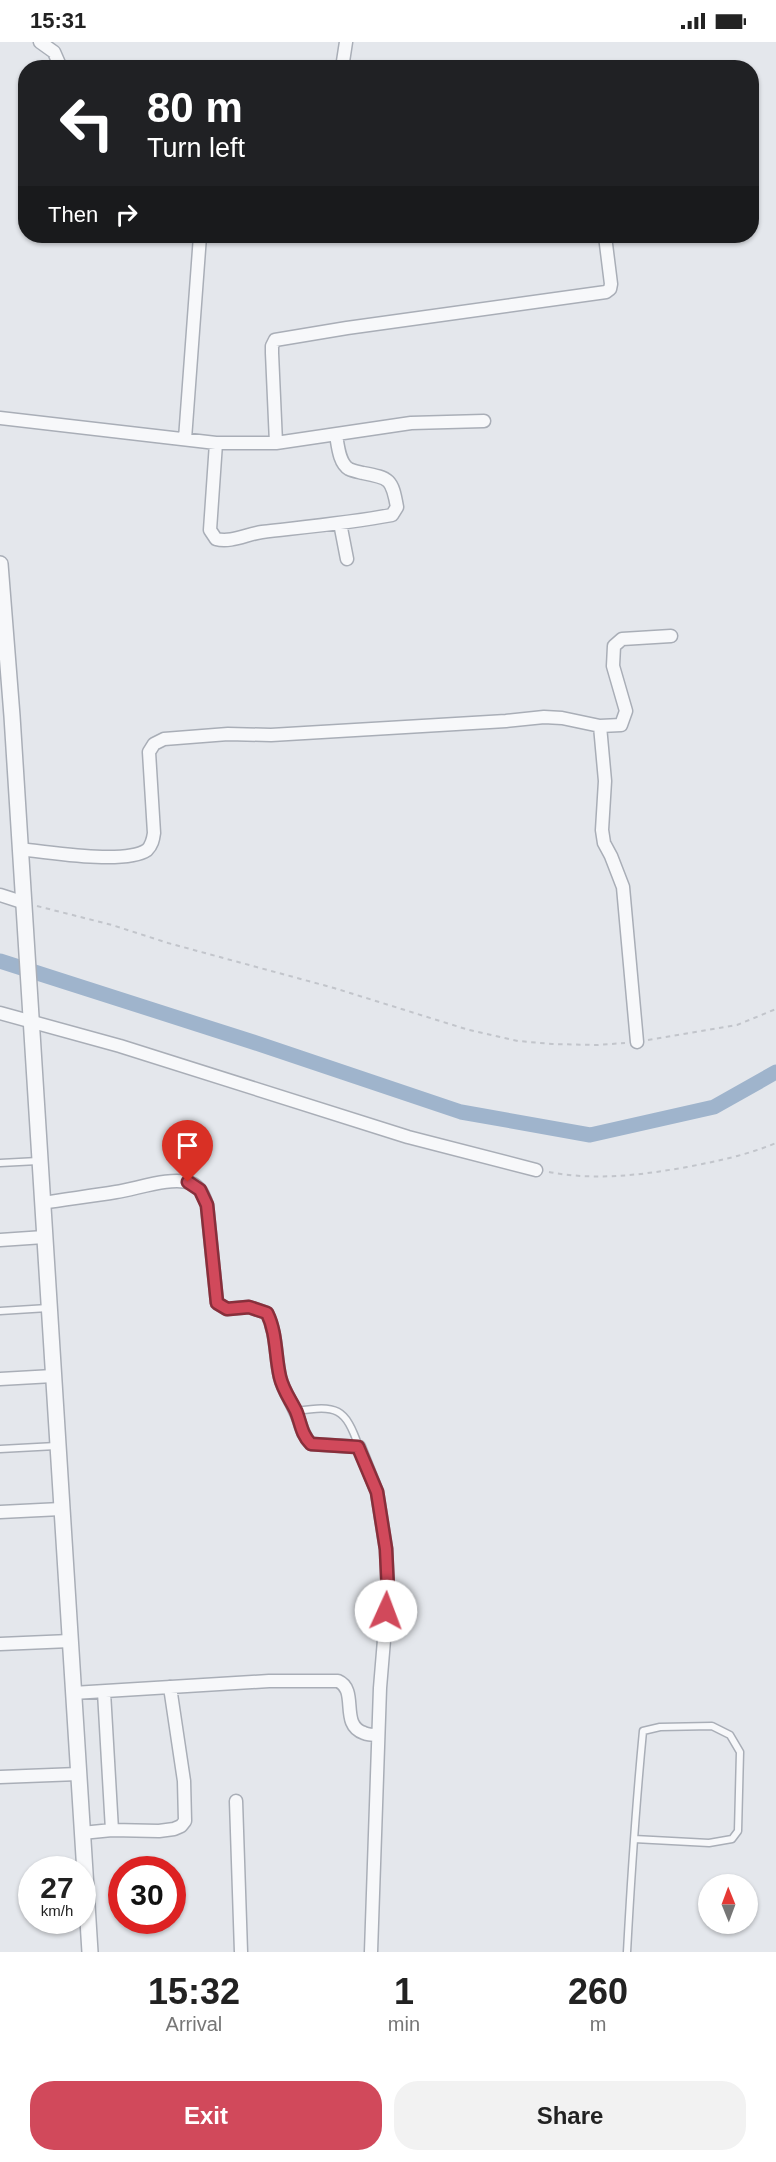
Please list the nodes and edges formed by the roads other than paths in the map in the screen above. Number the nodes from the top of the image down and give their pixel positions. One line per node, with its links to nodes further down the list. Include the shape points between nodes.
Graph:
1 (40, 42): 3 (street, via 54,52)
2 (346, 42): 4 (street)
3 (58, 60)
4 (343, 60)
5 (199, 243): 10 (street)
6 (606, 243): 11 (street, via 610,279 606,292 275,340 272,353)
7 (0, 418): 10 (street)
8 (484, 421): 9 (street, via 411,423)
9 (336, 435): 11 (street); 13 (street, via 342,460 349,469 390,481 397,507 392,514)
10 (185, 440): 12 (street)
11 (276, 442): 12 (street)
12 (216, 443): 13 (street, via 210,526 216,539)
13 (340, 523): 14 (street)
14 (347, 559)
15 (0, 564): 18 (street)
16 (671, 636): 17 (street, via 622,639 614,646 613,666 626,711 621,725)
17 (600, 726): 18 (street, via 544,717 164,739 149,752 154,833 149,849 109,857); 23 (street, via 605,781 603,843 623,887)
18 (20, 849): 20 (street)
19 (0, 895): 20 (street)
20 (22, 902): 22 (street)
21 (0, 1013): 22 (street)
22 (30, 1022): 24 (street); 26 (street, via 120,1046 408,1137)
23 (638, 1042)
24 (39, 1161): 25 (lane); 27 (street)
25 (0, 1163)
26 (536, 1170)
27 (42, 1203): 28 (street); 34 (street, via 177,1181 195,1185 207,1205 217,1303 227,1309 249,1307 267,1313 281,1382)
28 (44, 1237): 29 (street); 30 (street)
29 (0, 1240)
30 (48, 1308): 31 (lane); 32 (street)
31 (0, 1311)
32 (53, 1376): 33 (street); 35 (street)
33 (0, 1379)
34 (296, 1411): 36 (street, via 311,1444); 36 (lane, via 331,1408 339,1412 351,1426)
35 (57, 1446): 37 (lane); 38 (street)
36 (358, 1447): 45 (street, via 377,1492 386,1549 388,1592)
37 (0, 1449)
38 (62, 1509): 39 (street); 40 (street)
39 (0, 1512)
40 (70, 1641): 41 (street); 44 (street)
41 (0, 1644)
42 (170, 1687): 43 (street); 45 (street, via 338,1681 348,1691 354,1725 363,1733); 49 (street, via 184,1781 185,1821 174,1829 159,1831)
43 (104, 1692): 44 (street); 49 (street)
44 (73, 1693): 46 (street)
45 (378, 1735): 54 (street)
46 (78, 1774): 47 (street); 50 (street)
47 (0, 1777)
48 (236, 1801): 53 (street)
49 (112, 1830): 50 (street)
50 (82, 1833): 52 (street)
51 (634, 1839): 51 (lane, via 644,1731 712,1726 730,1735 740,1752 738,1831 732,1839 709,1843); 55 (lane)
52 (90, 1952)
53 (241, 1952)
54 (371, 1952)
55 (627, 1952)

